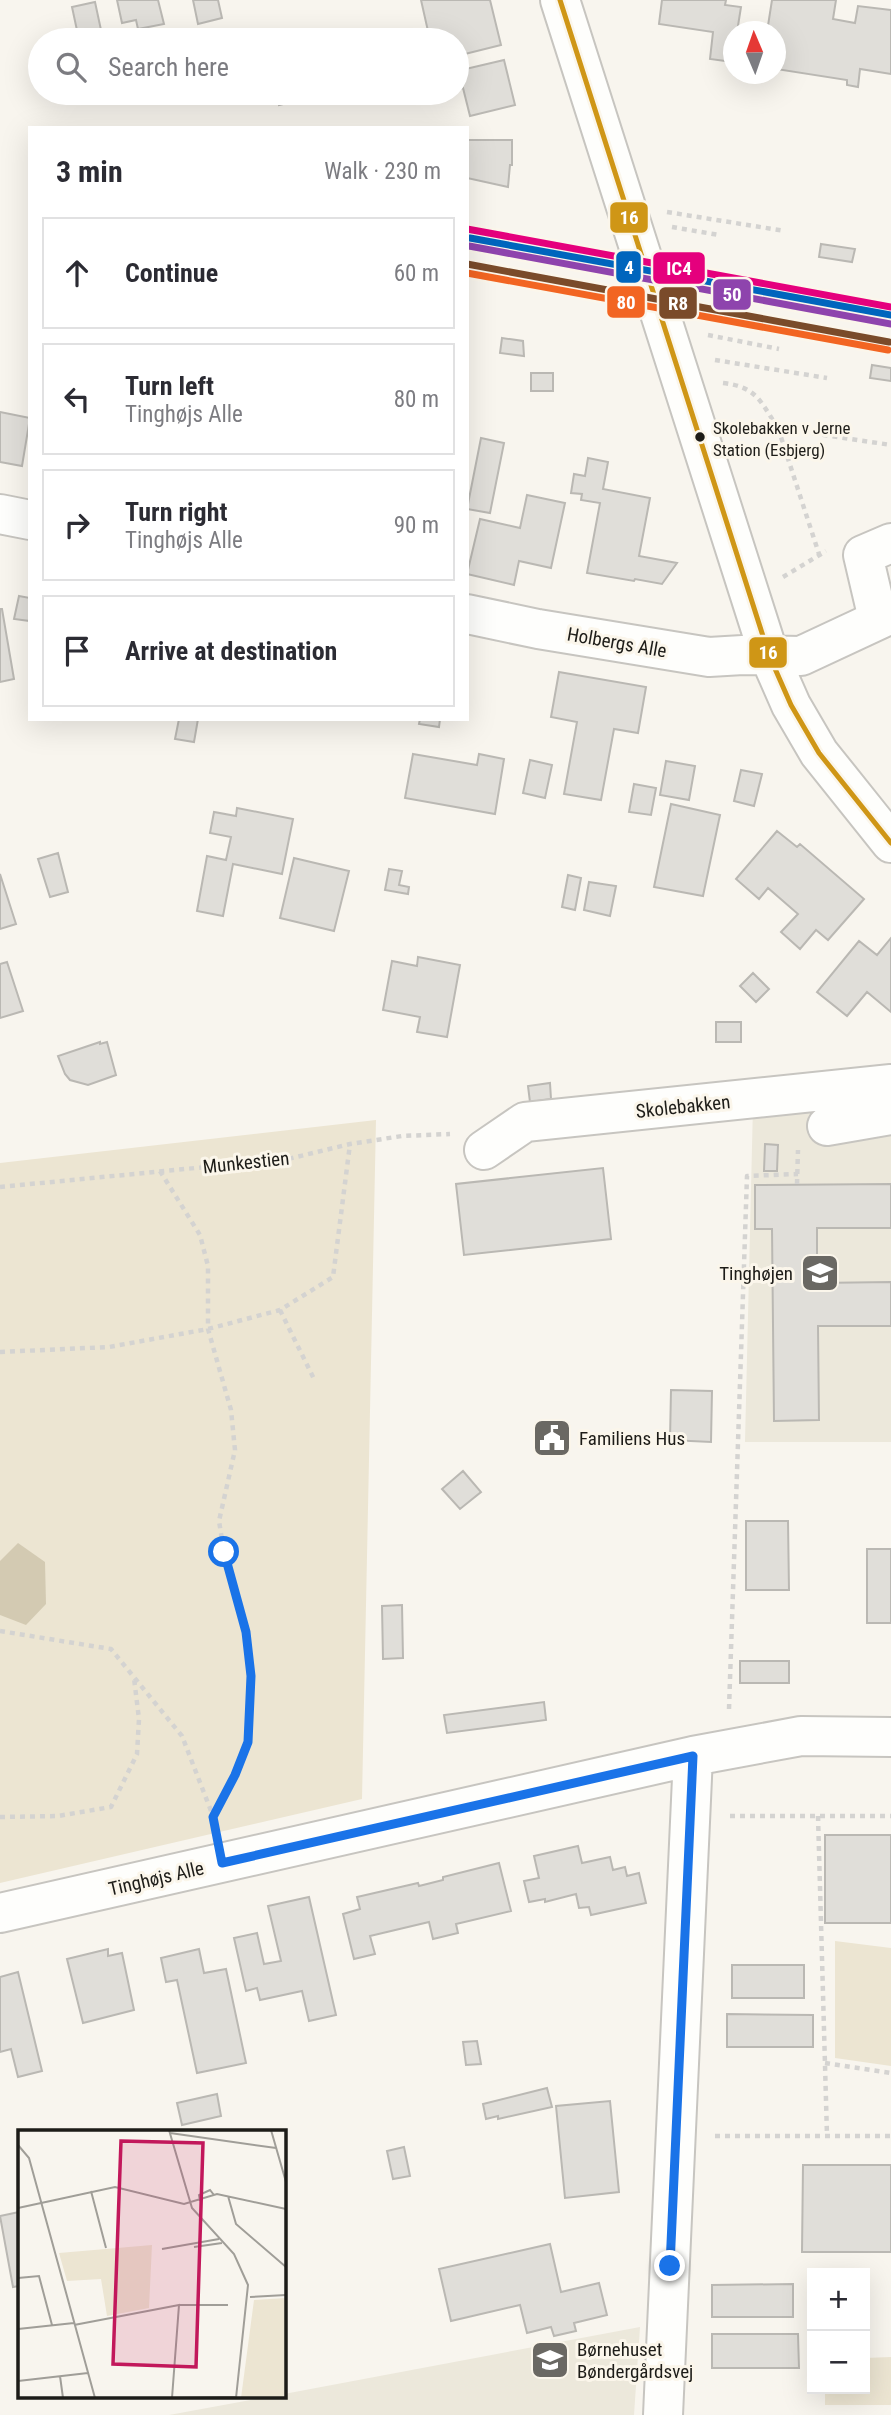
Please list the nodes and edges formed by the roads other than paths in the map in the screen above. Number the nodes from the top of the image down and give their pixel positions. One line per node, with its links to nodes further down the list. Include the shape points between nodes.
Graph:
1 (560, 0): 7 (street)
2 (0, 513): 3 (street)
3 (28, 520)
4 (891, 543): 6 (street, via 863,555)
5 (469, 614): 7 (street, Holbergs Alle, via 685,654)
6 (885, 617): 7 (street, Holbergs Alle, via 801,656)
7 (769, 655): 8 (street, via 819,753)
8 (891, 843)
9 (891, 1084): 12 (street, Skolebakken, via 525,1122)
10 (891, 1115): 11 (street)
11 (827, 1126)
12 (484, 1150)
13 (891, 1737): 14 (street, Tinghøjs Alle, via 801,1736)
14 (711, 1752): 15 (street, Tinghøjs Alle); 16 (street, via 691,1815)
15 (0, 1913)
16 (663, 2415)

